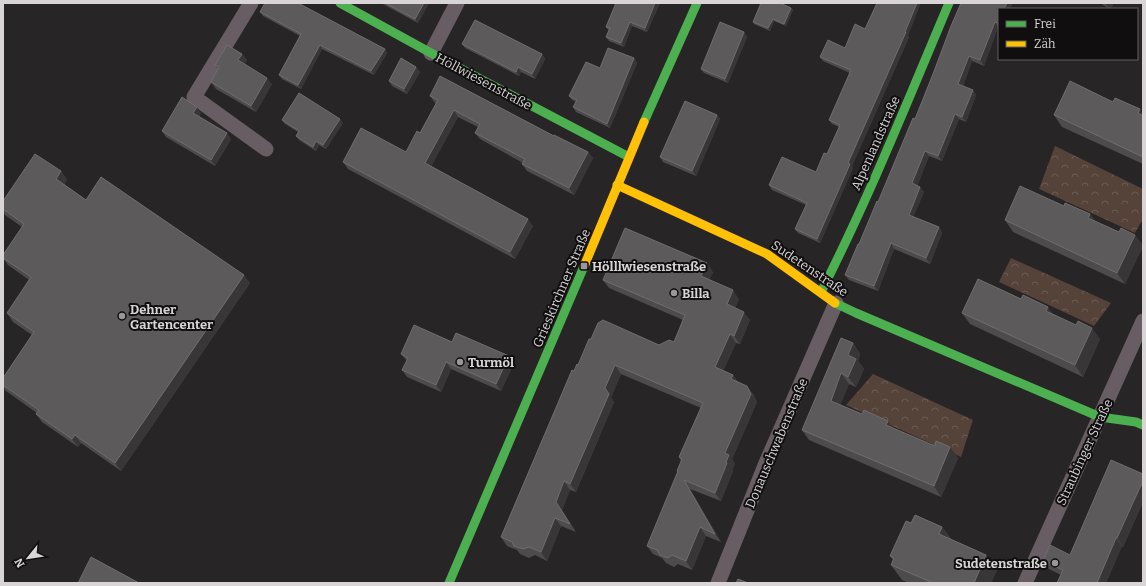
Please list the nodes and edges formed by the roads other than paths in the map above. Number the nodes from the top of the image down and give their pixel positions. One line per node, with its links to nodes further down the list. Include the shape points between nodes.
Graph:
1 (251, 3): 7 (street, via 194,97)
2 (340, 3): 6 (street, Höllwiesenstraße)
3 (458, 3): 6 (street)
4 (697, 3): 8 (street, Grieskirchner Straße)
5 (948, 3): 10 (street, Alpenlandstraße, via 896,130)
6 (431, 53): 8 (street, Höllwiesenstraße)
7 (266, 149)
8 (628, 157): 9 (street, Grieskirchner Straße)
9 (617, 185): 10 (street, Sudetenstraße, via 767,254); 15 (street, Grieskirchner Straße)
10 (821, 292): 11 (street, Sudetenstraße)
11 (836, 303): 13 (street, Sudetenstraße); 16 (street, Donauschwabenstraße, via 766,463)
12 (1143, 321): 13 (street, Straubinger Straße)
13 (1100, 417): 14 (street, Sudetenstraße); 17 (street, Straubinger Straße)
14 (1143, 425)
15 (449, 583)
16 (718, 583)
17 (1025, 583)

